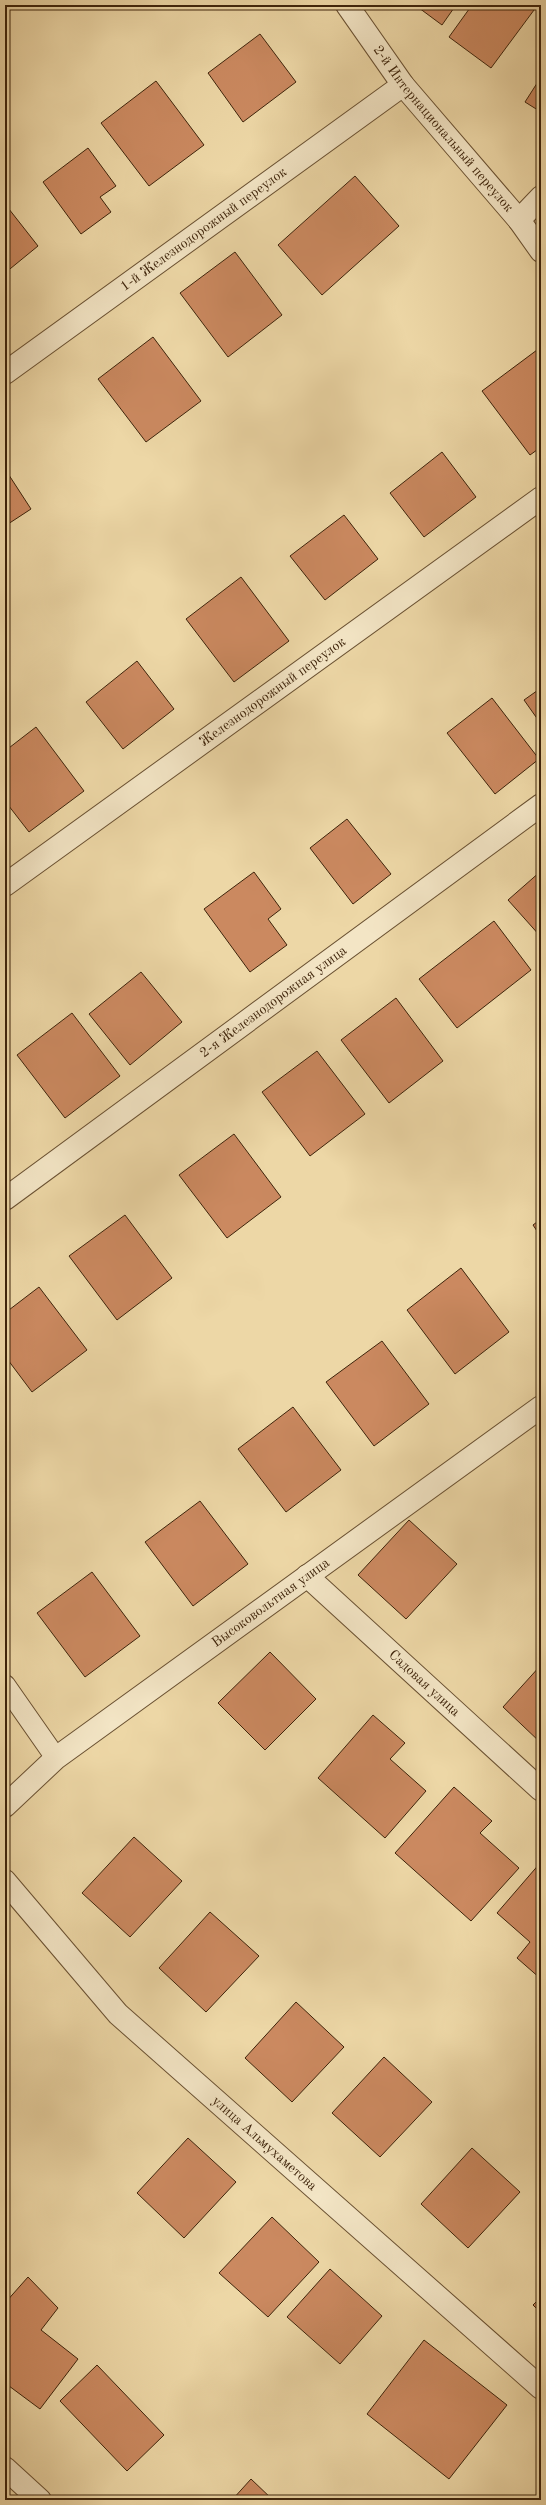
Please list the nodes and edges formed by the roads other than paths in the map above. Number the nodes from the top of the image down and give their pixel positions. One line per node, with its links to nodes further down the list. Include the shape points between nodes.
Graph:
1 (347, 5): 2 (street, 2-й Интернациональный переулок)
2 (403, 85): 4 (street, 2-й Интернациональный переулок); 6 (street, 1-й Железнодорожный переулок)
3 (541, 197): 4 (street)
4 (519, 220): 5 (street, 2-й Интернациональный переулок)
5 (541, 251)
6 (5, 373)
7 (541, 498): 9 (street, Железнодорожный переулок)
8 (541, 805): 10 (street, 2-я Железнодорожная улица)
9 (5, 885)
10 (5, 1199)
11 (541, 1407): 12 (street, Высоковольтная улица)
12 (307, 1576): 14 (street, Высоковольтная улица); 15 (street, Садовая улица)
13 (5, 1685): 14 (lane)
14 (56, 1758): 16 (street, Высоковольтная улица)
15 (541, 1790)
16 (5, 1806)
17 (5, 1881): 18 (street, улица Альмухаметова, via 118,2014)
18 (541, 2388)
19 (5, 2468): 20 (street)
20 (40, 2500)

